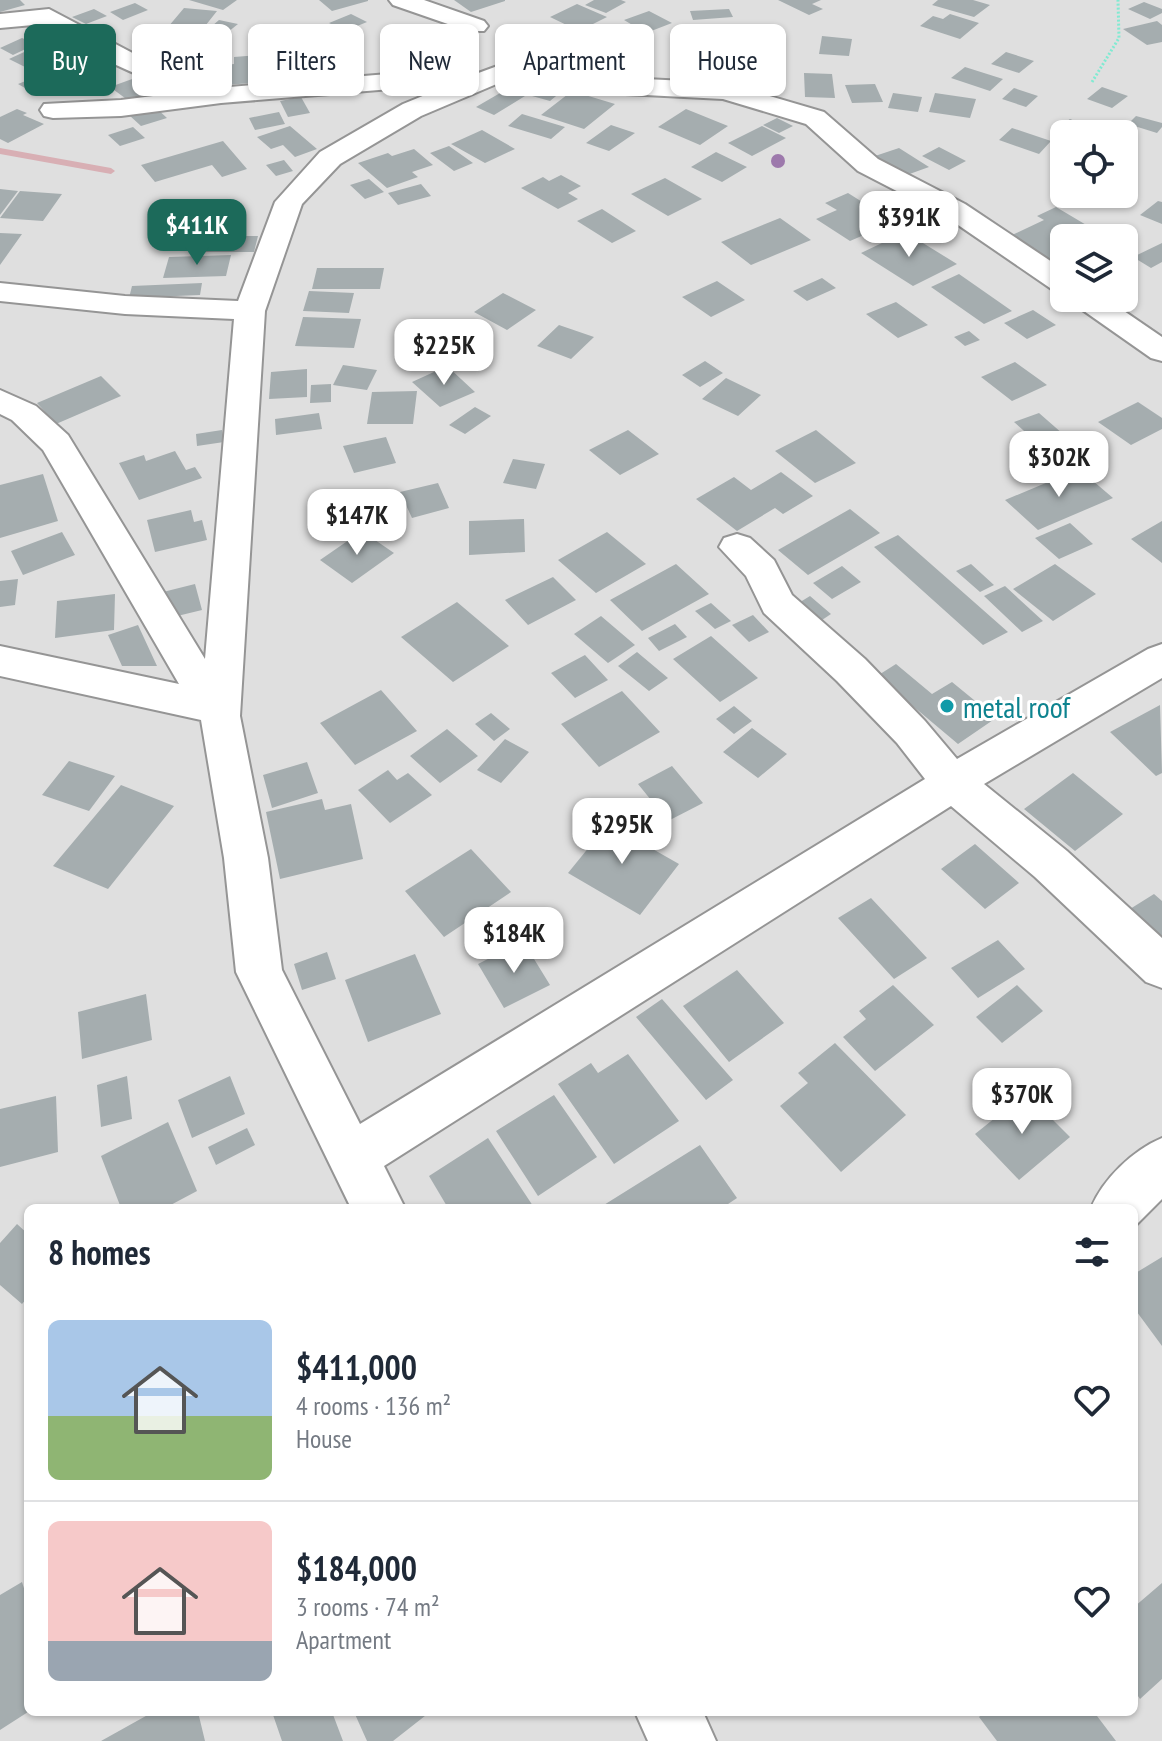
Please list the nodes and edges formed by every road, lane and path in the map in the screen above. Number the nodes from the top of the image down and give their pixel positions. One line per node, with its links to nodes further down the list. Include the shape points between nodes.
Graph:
1 (401, 0): 4 (street)
2 (1118, 0): 8 (path, via 1119,38)
3 (0, 21): 5 (street, via 49,16)
4 (470, 24)
5 (132, 63)
6 (495, 73): 10 (street)
7 (495, 75): 15 (street, via 412,110 330,158 289,202)
8 (1092, 82)
9 (654, 87): 13 (street, via 725,91 815,118 868,165 955,210)
10 (232, 94)
11 (213, 96): 12 (street)
12 (53, 110)
13 (1050, 274)
14 (0, 292): 15 (street)
15 (250, 311): 22 (street)
16 (1105, 312): 17 (street)
17 (1162, 351)
18 (0, 400): 22 (street, via 24,413 56,443)
19 (737, 547): 23 (street, via 761,569 777,603 911,732)
20 (1162, 659): 23 (street)
21 (0, 661): 22 (street)
22 (216, 712): 25 (street, via 246,858 259,972)
23 (952, 782): 24 (street); 25 (street)
24 (1162, 967)
25 (351, 1158): 27 (street)
26 (1162, 1163): 28 (street)
27 (377, 1204)
28 (1121, 1204)
29 (669, 1716): 30 (street)
30 (684, 1741)

